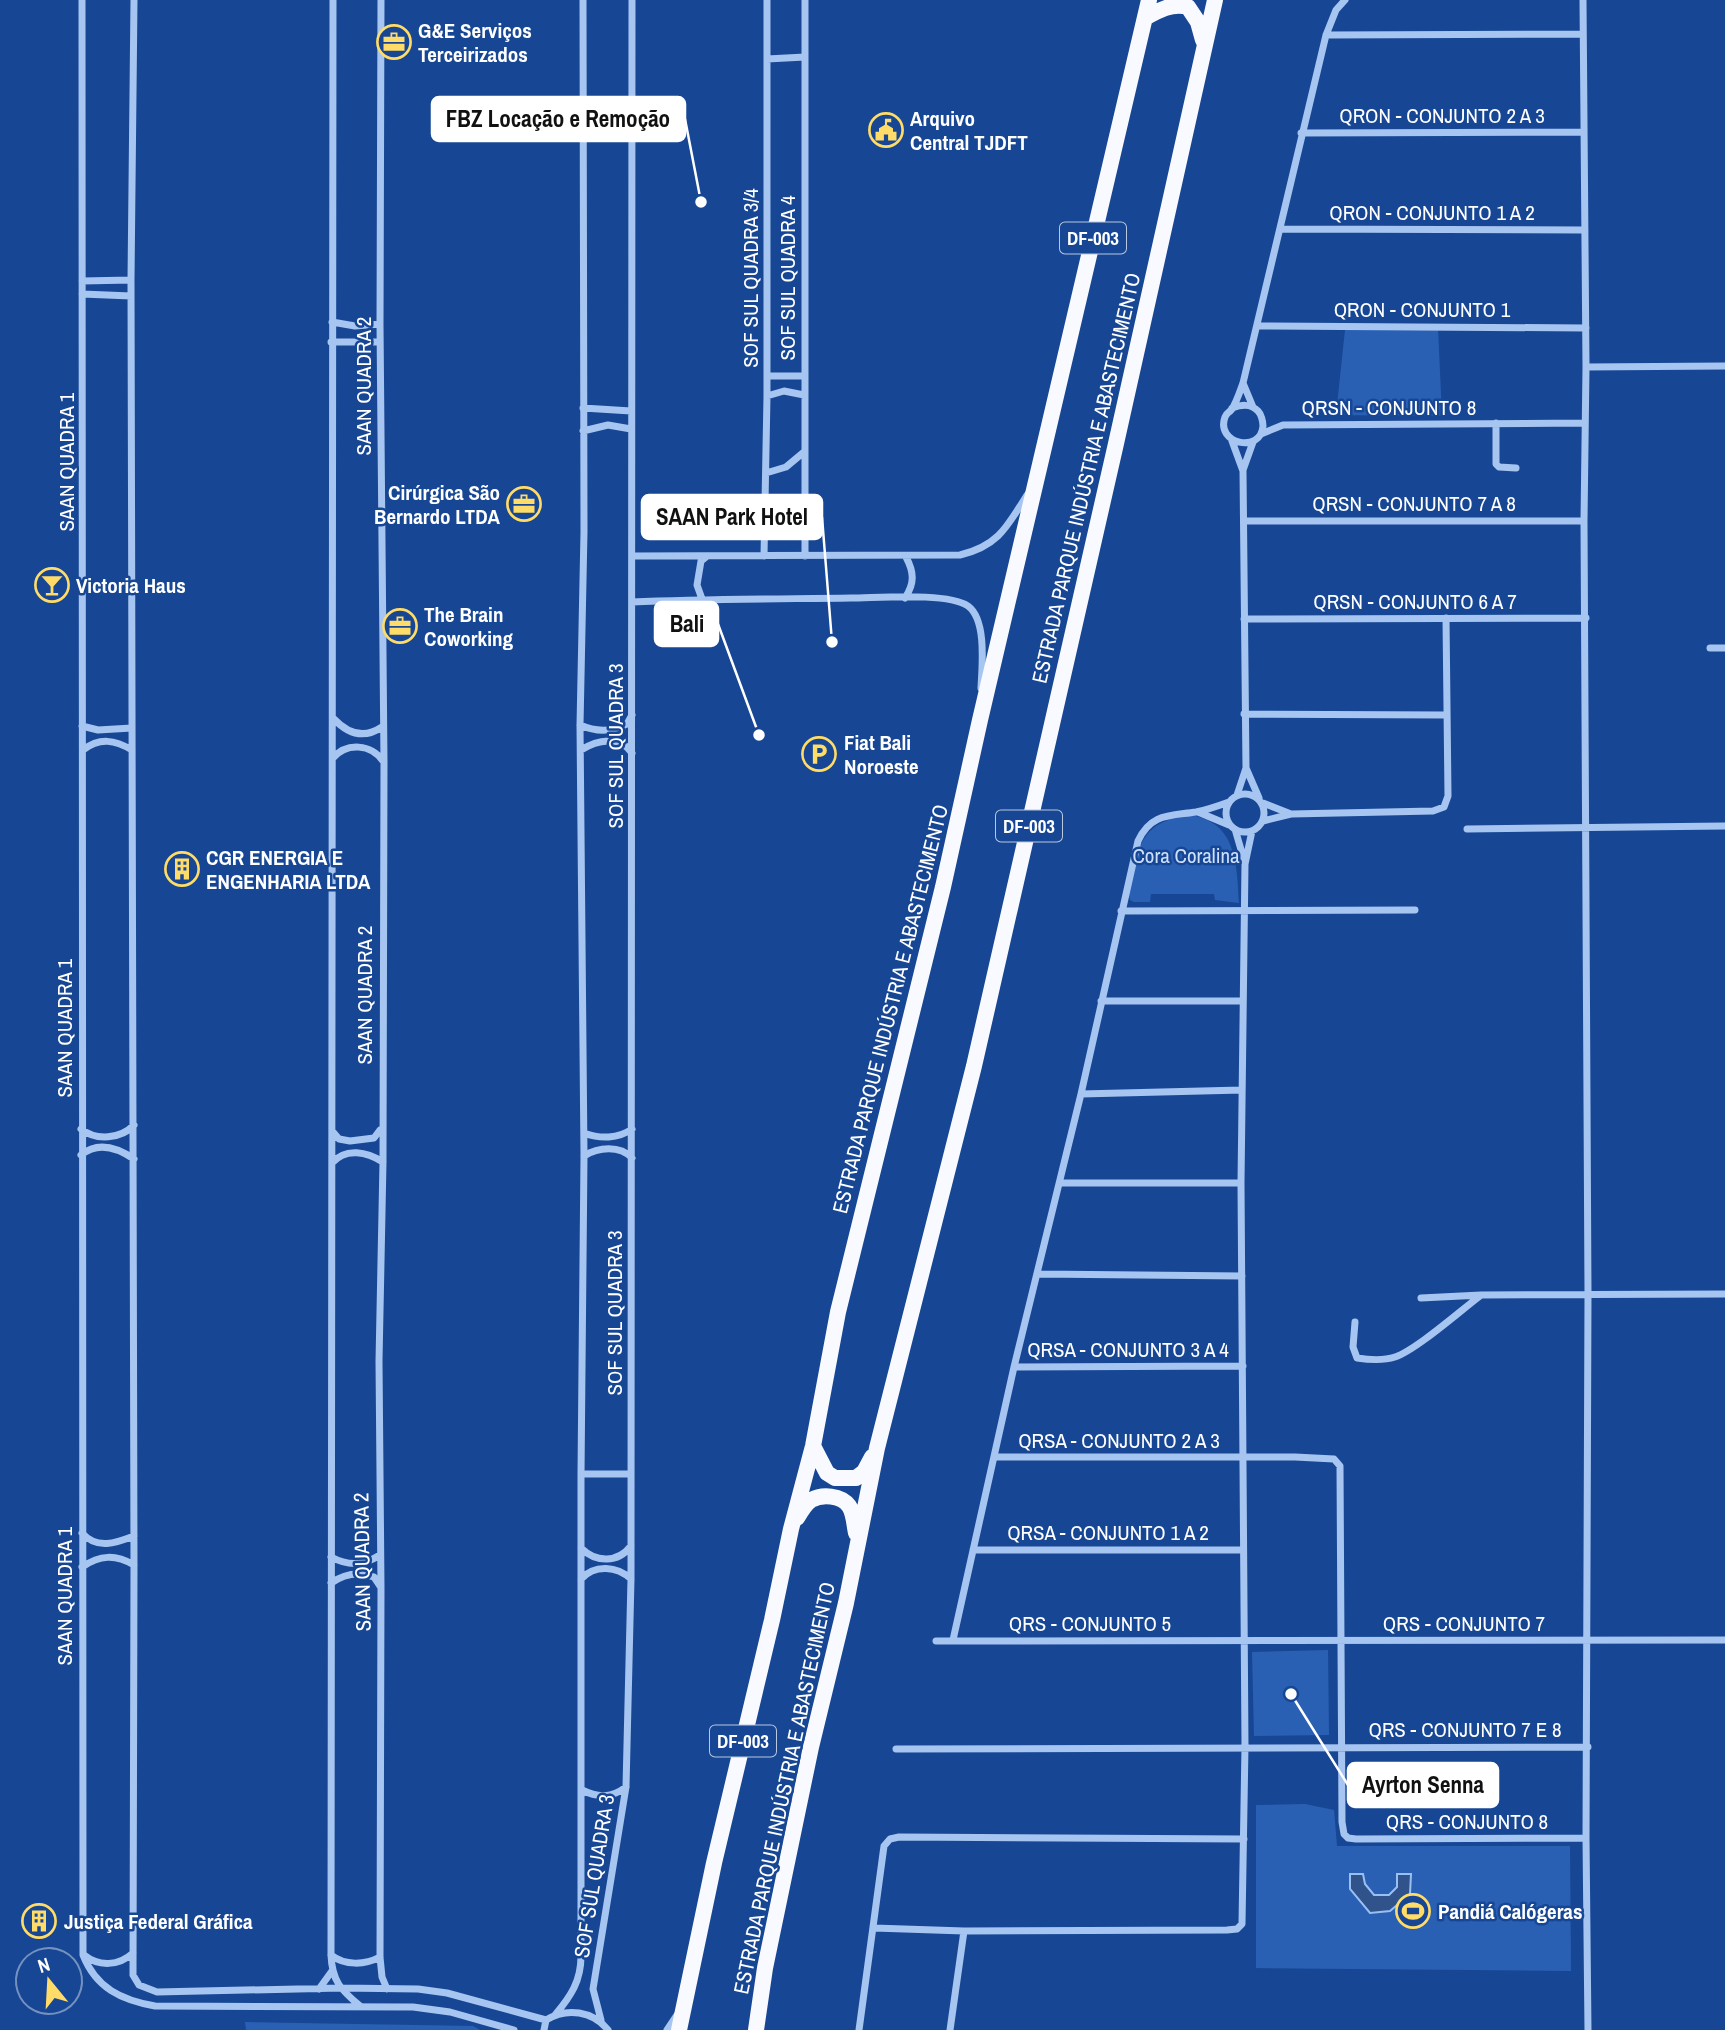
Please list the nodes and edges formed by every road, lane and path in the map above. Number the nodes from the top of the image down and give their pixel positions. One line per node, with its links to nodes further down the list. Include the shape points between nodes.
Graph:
1 (82, 0): 24 (street, SAAN QUADRA 1)
2 (134, 0): 23 (street)
3 (333, 0): 27 (street)
4 (382, 0): 28 (street, SAAN QUADRA 2)
5 (583, 0): 41 (street)
6 (632, 0): 43 (street, SOF SUL QUADRA 3)
7 (767, 0): 18 (street, SOF SUL QUADRA 3/4)
8 (805, 0): 17 (street, SOF SUL QUADRA 4)
9 (1149, 0): 13 (highway, ESTRADA PARQUE INDÚSTRIA E ABASTECIMENTO / DF-003)
10 (1214, 0): 16 (highway, ESTRADA PARQUE INDÚSTRIA E ABASTECIMENTO / DF-003)
11 (1345, 0): 15 (street)
12 (1583, 0): 14 (street)
13 (1145, 18): 16 (highway, via 1172,5 1188,7); 57 (highway, ESTRADA PARQUE INDÚSTRIA E ABASTECIMENTO / DF-003)
14 (1583, 34): 15 (street); 19 (street)
15 (1326, 35): 20 (street)
16 (1204, 43): 132 (highway, ESTRADA PARQUE INDÚSTRIA E ABASTECIMENTO / DF-003, via 974,1066)
17 (804, 57): 18 (street); 36 (street, SOF SUL QUADRA 4)
18 (767, 59): 35 (street, SOF SUL QUADRA 3/4)
19 (1583, 132): 20 (street, QRON - CONJUNTO 2 A 3); 22 (street)
20 (1301, 133): 21 (street)
21 (1280, 229): 22 (street, QRON - CONJUNTO 1 A 2); 29 (street)
22 (1585, 230): 30 (street)
23 (131, 280): 24 (street); 26 (street)
24 (82, 281): 25 (street, SAAN QUADRA 1)
25 (82, 294): 26 (street); 79 (street, SAAN QUADRA 1)
26 (131, 296): 81 (street)
27 (332, 321): 28 (street, via 355,326); 31 (street)
28 (380, 324): 32 (street, SAAN QUADRA 2)
29 (1257, 326): 30 (street, QRON - CONJUNTO 1); 37 (street)
30 (1586, 328): 34 (street)
31 (331, 342): 32 (street); 76 (street)
32 (380, 342): 80 (street, SAAN QUADRA 2)
33 (1725, 366): 34 (street)
34 (1586, 367): 46 (street)
35 (767, 376): 36 (street); 39 (street, SOF SUL QUADRA 3/4)
36 (804, 376): 38 (street, SOF SUL QUADRA 4)
37 (1244, 383): 40 (street); 42 (street)
38 (804, 395): 39 (street, via 784,391); 53 (street, SOF SUL QUADRA 4)
39 (767, 396): 56 (street, SOF SUL QUADRA 3/4)
40 (1252, 407): 42 (street); 44 (street)
41 (583, 408): 43 (street); 49 (street)
42 (1232, 408): 51 (street, via 1223,424)
43 (631, 411): 48 (street, SOF SUL QUADRA 3)
44 (1262, 416): 47 (street, QRSN - CONJUNTO 8); 50 (street)
45 (1496, 423): 46 (street, QRSN - CONJUNTO 8); 47 (street, QRSN - CONJUNTO 8); 54 (street, QRSN - CONJUNTO 8, via 1496,464)
46 (1584, 423): 58 (street)
47 (1283, 425): 50 (street, QRSN - CONJUNTO 8)
48 (631, 429): 49 (street, via 608,425); 60 (street, SOF SUL QUADRA 3)
49 (583, 431): 78 (street)
50 (1261, 433): 52 (street)
51 (1232, 441): 52 (street); 55 (street)
52 (1252, 442): 55 (street)
53 (804, 452): 56 (street, via 786,467); 63 (street, SOF SUL QUADRA 4)
54 (1516, 468)
55 (1242, 471): 59 (street)
56 (766, 473): 62 (street, SOF SUL QUADRA 3/4)
57 (1039, 477): 64 (street, via 1003,533 984,548 960,555); 77 (highway, ESTRADA PARQUE INDÚSTRIA E ABASTECIMENTO / DF-003)
58 (1584, 520): 59 (street, QRSN - CONJUNTO 7 A 8); 69 (street)
59 (1244, 521): 70 (street)
60 (632, 555): 61 (street); 67 (street, SOF SUL QUADRA 3)
61 (707, 556): 62 (street); 66 (street, via 701,561 697,585)
62 (764, 556): 63 (street)
63 (805, 556): 64 (street)
64 (906, 556): 65 (street, via 913,583)
65 (905, 598): 66 (street); 77 (street, via 956,601 974,612 982,643)
66 (702, 599): 67 (street)
67 (632, 602): 73 (street, SOF SUL QUADRA 3)
68 (1446, 618): 69 (street, QRSN - CONJUNTO 6 A 7); 70 (street, QRSN - CONJUNTO 6 A 7); 75 (street)
69 (1586, 618): 95 (street)
70 (1244, 619): 74 (street)
71 (1725, 648): 72 (street)
72 (1710, 649)
73 (632, 714): 78 (street, via 627,724 611,730); 85 (street, SOF SUL QUADRA 3)
74 (1244, 714): 75 (street); 88 (street)
75 (1446, 715): 93 (street, via 1448,796 1444,807)
76 (333, 718): 80 (street, via 346,731 359,734); 86 (street)
77 (980, 720): 131 (highway, ESTRADA PARQUE INDÚSTRIA E ABASTECIMENTO / DF-003, via 838,1312)
78 (580, 725): 84 (street)
79 (82, 726): 81 (street); 82 (street, SAAN QUADRA 1)
80 (382, 727): 87 (street, SAAN QUADRA 2)
81 (132, 728): 83 (street)
82 (83, 750): 83 (street, via 108,740); 110 (street, SAAN QUADRA 1)
83 (132, 750): 108 (street)
84 (581, 750): 85 (street, via 609,741 627,746); 113 (street)
85 (632, 753): 111 (street, SOF SUL QUADRA 3)
86 (333, 758): 87 (street, via 339,751 366,747); 112 (street)
87 (383, 762): 109 (street, SAAN QUADRA 2)
88 (1246, 768): 89 (street); 90 (street)
89 (1237, 796): 90 (street, via 1248,794); 91 (street)
90 (1260, 801): 93 (street); 94 (street)
91 (1229, 802): 92 (street); 97 (street, via 1226,814)
92 (1197, 812): 97 (street); 103 (street, via 1165,816 1142,832)
93 (1291, 814): 94 (street)
94 (1263, 821): 99 (street)
95 (1586, 826): 96 (street); 98 (street); 124 (street)
96 (1725, 826)
97 (1232, 827): 99 (street); 100 (street)
98 (1467, 829)
99 (1252, 831): 100 (street)
100 (1245, 864): 101 (street)
101 (1245, 910): 102 (street); 103 (street); 105 (street)
102 (1415, 910)
103 (1121, 911): 104 (street)
104 (1101, 1001): 105 (street); 107 (street)
105 (1243, 1001): 106 (street)
106 (1242, 1090): 107 (street); 120 (street)
107 (1082, 1094): 121 (street)
108 (134, 1125): 110 (street, via 109,1137); 117 (street)
109 (381, 1127): 112 (street, via 374,1138 359,1141 339,1139); 118 (street, SAAN QUADRA 2)
110 (81, 1129): 114 (street, SAAN QUADRA 1)
111 (632, 1129): 113 (street, via 616,1136); 116 (street, SOF SUL QUADRA 3)
112 (332, 1132): 119 (street)
113 (584, 1133): 115 (street)
114 (81, 1155): 117 (street, via 89,1149 113,1148); 138 (street, SAAN QUADRA 1)
115 (584, 1156): 116 (street, via 612,1149); 135 (street)
116 (632, 1158): 136 (street, SOF SUL QUADRA 3)
117 (134, 1159): 139 (street)
118 (383, 1162): 119 (street, via 356,1153 337,1157); 146 (street, SAAN QUADRA 2)
119 (332, 1163): 145 (street)
120 (1241, 1182): 121 (street); 123 (street)
121 (1060, 1183): 122 (street)
122 (1038, 1274): 123 (street); 130 (street)
123 (1242, 1276): 129 (street)
124 (1588, 1294): 125 (street); 126 (street); 155 (street)
125 (1725, 1294)
126 (1481, 1295): 127 (street); 128 (street, via 1405,1352 1390,1358 1357,1358)
127 (1421, 1298)
128 (1355, 1322)
129 (1243, 1366): 130 (street, QRSA - CONJUNTO 3 A 4); 134 (street)
130 (1014, 1367): 133 (street)
131 (813, 1446): 132 (highway, via 827,1472 844,1479 864,1472); 137 (highway, ESTRADA PARQUE INDÚSTRIA E ABASTECIMENTO / DF-003)
132 (877, 1448): 140 (highway, ESTRADA PARQUE INDÚSTRIA E ABASTECIMENTO / DF-003)
133 (995, 1457): 134 (street, QRSA - CONJUNTO 2 A 3); 143 (street)
134 (1242, 1457): 144 (street); 154 (street, QRSA - CONJUNTO 2 A 3, via 1332,1458 1338,1462)
135 (581, 1474): 136 (street); 142 (street)
136 (631, 1474): 141 (street, SOF SUL QUADRA 3)
137 (791, 1529): 140 (highway, via 810,1501 835,1497 851,1508); 180 (highway, ESTRADA PARQUE INDÚSTRIA E ABASTECIMENTO / DF-003)
138 (82, 1532): 139 (street, via 93,1542 107,1544); 148 (street, SAAN QUADRA 1)
139 (134, 1536): 147 (street)
140 (857, 1543): 189 (highway, ESTRADA PARQUE INDÚSTRIA E ABASTECIMENTO / DF-003)
141 (631, 1546): 142 (street, via 612,1559 590,1556); 150 (street, SOF SUL QUADRA 3)
142 (581, 1548): 149 (street)
143 (973, 1550): 144 (street, QRSA - CONJUNTO 1 A 2); 153 (street)
144 (1242, 1550): 158 (street)
145 (331, 1556): 146 (street, via 356,1564); 151 (street)
146 (380, 1556): 152 (street, SAAN QUADRA 2)
147 (134, 1565): 148 (street, via 108,1557); 170 (street)
148 (82, 1567): 169 (street, SAAN QUADRA 1)
149 (581, 1579): 150 (street, via 587,1572 616,1569); 164 (street)
150 (631, 1579): 163 (street, SOF SUL QUADRA 3)
151 (331, 1583): 152 (street, via 354,1574 374,1577); 171 (street)
152 (381, 1587): 174 (street, SAAN QUADRA 2)
153 (953, 1640): 157 (street, QRS - CONJUNTO 5); 158 (street, QRS - CONJUNTO 5)
154 (1341, 1640): 155 (street, QRS - CONJUNTO 7); 158 (street, QRS - CONJUNTO 5); 161 (street)
155 (1587, 1640): 156 (street, QRS - CONJUNTO 7); 160 (street)
156 (1725, 1640)
157 (936, 1641)
158 (1244, 1641): 159 (street)
159 (1245, 1746): 161 (street, QRS - CONJUNTO 7 E 8); 162 (street, QRS - CONJUNTO 7 E 8); 166 (street)
160 (1588, 1746): 161 (street, QRS - CONJUNTO 7 E 8); 165 (street)
161 (1342, 1747): 165 (street, QRS - CONJUNTO 8, via 1342,1822 1348,1838)
162 (896, 1749)
163 (626, 1787): 164 (street, via 606,1796); 183 (street, SOF SUL QUADRA 3, via 593,1989)
164 (582, 1790): 181 (street, via 581,1970 573,1993)
165 (1587, 1838): 192 (street)
166 (1244, 1839): 167 (street, via 890,1839 884,1846); 168 (street, via 1243,1919 1237,1929)
167 (873, 1928): 168 (street); 190 (street)
168 (964, 1931): 191 (street)
169 (83, 1946)
170 (133, 1953): 172 (street, via 108,1964); 177 (street, via 135,1979 145,1989 157,1992)
171 (331, 1955): 174 (street, via 356,1963); 175 (street)
172 (84, 1956)
173 (84, 1957): 179 (street, via 93,1976 111,1991 164,2007)
174 (380, 1957): 178 (street, SAAN QUADRA 2)
175 (332, 1971): 176 (street); 177 (street)
176 (341, 1988): 177 (street); 178 (street); 179 (street)
177 (319, 1989)
178 (387, 1989): 182 (street, via 447,1993)
179 (360, 2006): 184 (street, via 450,2012)
180 (682, 2006): 187 (street); 188 (highway, ESTRADA PARQUE INDÚSTRIA E ABASTECIMENTO / DF-003)
181 (555, 2015): 182 (street); 183 (street, via 578,2013)
182 (546, 2020): 185 (street)
183 (601, 2020): 186 (street)
184 (514, 2030)
185 (544, 2030)
186 (608, 2030)
187 (667, 2030)
188 (679, 2030)
189 (755, 2030)
190 (859, 2030)
191 (950, 2030)
192 (1588, 2030)

